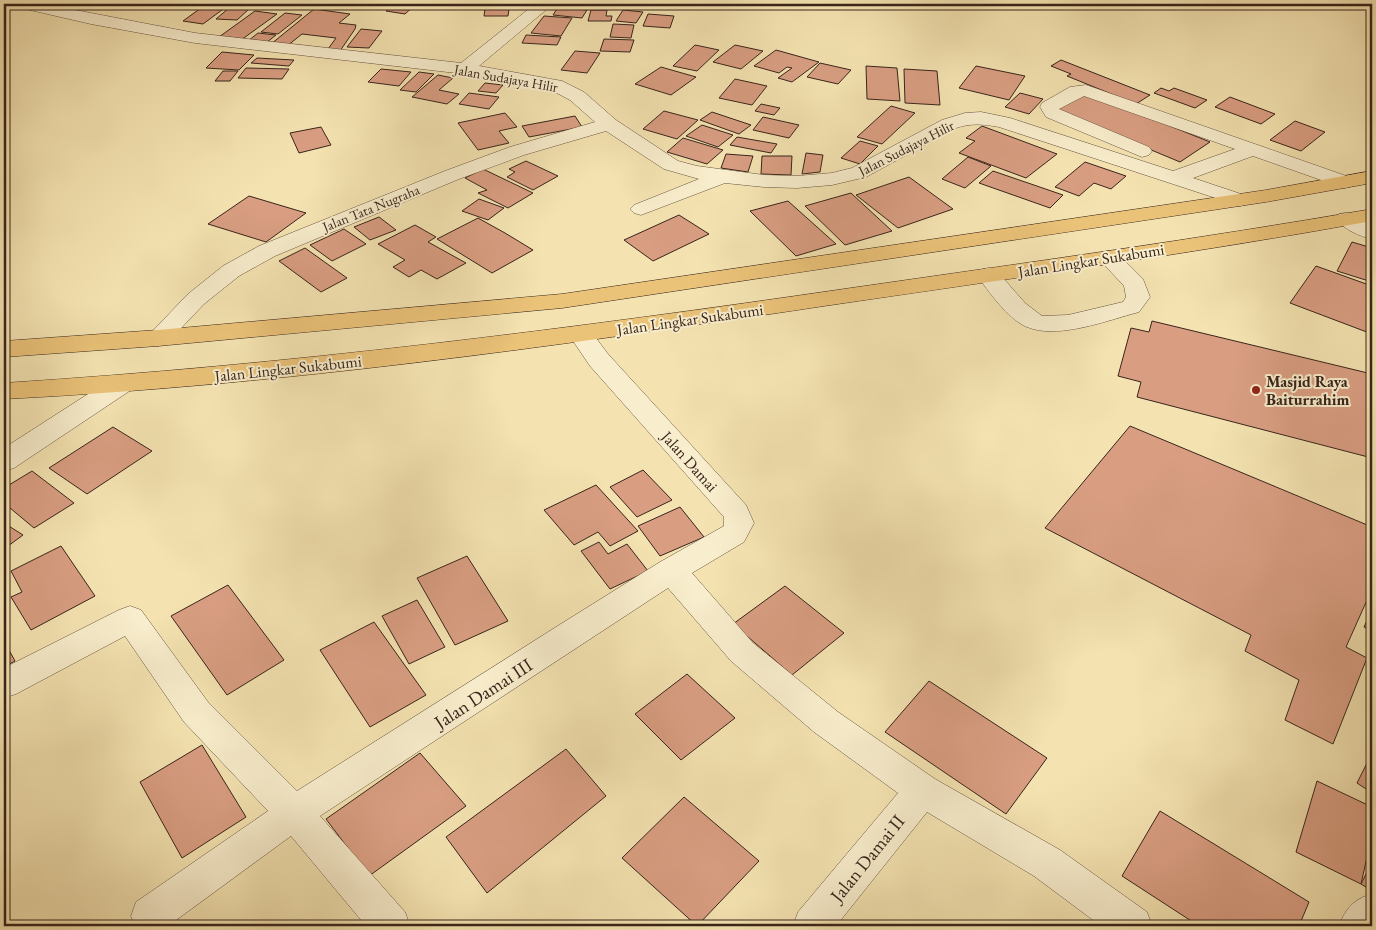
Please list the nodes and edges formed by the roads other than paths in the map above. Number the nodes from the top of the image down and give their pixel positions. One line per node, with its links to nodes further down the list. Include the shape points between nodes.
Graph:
1 (23, 4): 3 (street, Jalan Sudajaya Hilir, via 195,38)
2 (545, 4): 3 (street)
3 (465, 69): 4 (street, Jalan Sudajaya Hilir, via 556,85 577,96)
4 (608, 124): 7 (street, Jalan Sudajaya Hilir, via 671,165); 20 (street, Jalan Tata Nugraha, via 517,151 452,175 267,250 231,271 196,299)
5 (1252, 150): 6 (street); 6 (street, via 1086,90 1076,91 1049,107 1053,112); 10 (street)
6 (1193, 172): 9 (street); 11 (street)
7 (722, 176): 9 (street, Jalan Sudajaya Hilir, via 797,182 859,173 948,124 981,118 1003,122); 13 (street)
8 (1372, 177): 10 (main road)
9 (1174, 178): 12 (street, Jalan Sudajaya Hilir)
10 (1345, 182): 11 (main road)
11 (1266, 196): 12 (main road)
12 (1240, 200): 20 (main road, via 562,302)
13 (641, 209)
14 (1372, 215): 15 (main road, Jalan Lingkar Sukabumi)
15 (1347, 219): 16 (street); 17 (main road, Jalan Lingkar Sukabumi)
16 (1372, 234)
17 (1109, 258): 18 (main road, Jalan Lingkar Sukabumi); 18 (street, via 1135,284 1138,297 1131,308 1058,324 1035,322)
18 (988, 276): 19 (main road, Jalan Lingkar Sukabumi)
19 (581, 335): 22 (main road, Jalan Lingkar Sukabumi, via 384,359); 25 (street, Jalan Damai, via 599,360 740,520 734,534)
20 (158, 338): 21 (main road)
21 (4, 349)
22 (122, 384): 23 (main road, Jalan Lingkar Sukabumi); 24 (street)
23 (4, 390)
24 (4, 461)
25 (670, 570): 27 (street, via 742,652 826,722); 28 (street, Jalan Damai III)
26 (4, 684): 28 (street, via 130,619 196,712)
27 (922, 790): 32 (street, Jalan Damai II); 33 (street, via 1047,863)
28 (294, 813): 30 (street, Jalan Damai III); 31 (street)
29 (1372, 915): 34 (street, via 1368,914)
30 (150, 916)
31 (391, 926)
32 (812, 926)
33 (1134, 926)
34 (1358, 926)

